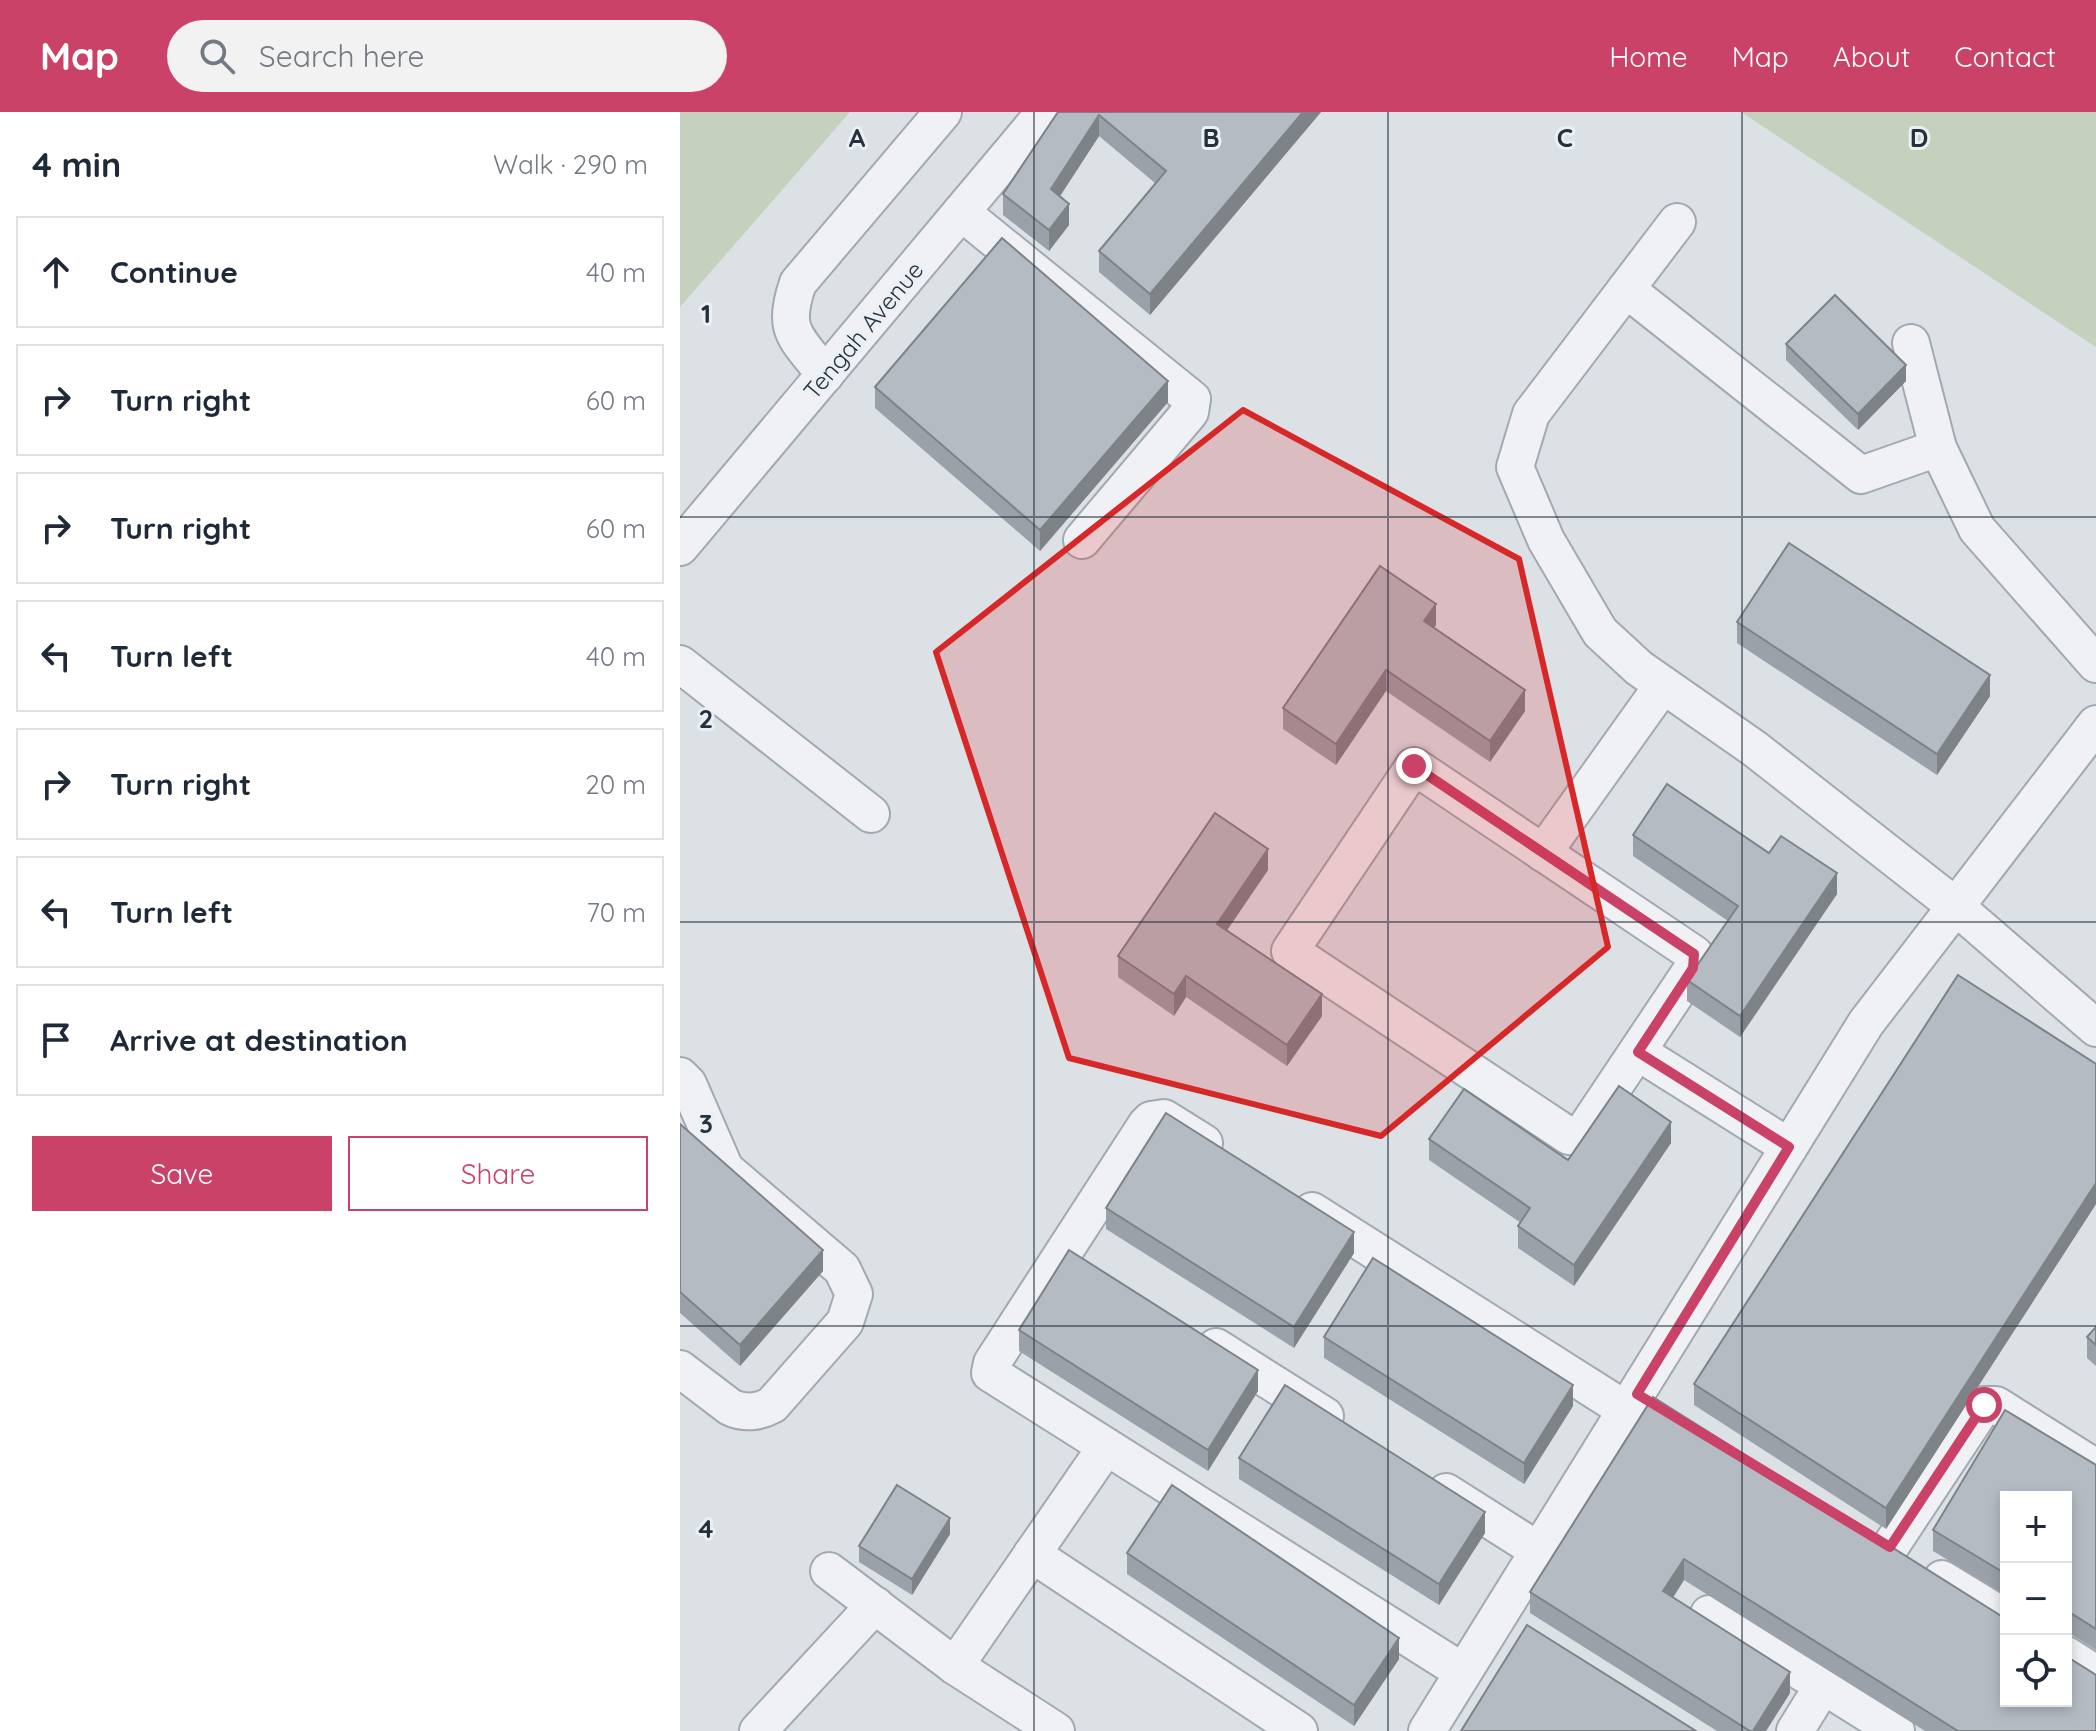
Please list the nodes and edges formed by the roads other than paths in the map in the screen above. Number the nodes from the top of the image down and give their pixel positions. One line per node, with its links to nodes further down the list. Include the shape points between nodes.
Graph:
1 (943, 112): 7 (lane, via 798,283 788,314 793,332)
2 (1045, 112): 3 (lane, Tengah Avenue)
3 (961, 212): 7 (lane, Tengah Avenue); 9 (lane, via 1192,399 1190,412)
4 (1677, 222): 5 (lane)
5 (1626, 289): 8 (lane, via 1861,475); 13 (lane, via 1531,414 1515,467 1546,540 1600,632)
6 (1911, 343): 8 (lane)
7 (825, 375): 10 (lane, Tengah Avenue)
8 (1938, 448): 12 (lane, via 1977,529)
9 (1082, 540)
10 (680, 547)
11 (680, 664): 15 (lane)
12 (2096, 664)
13 (1663, 685): 16 (lane); 17 (lane, via 1755,749)
14 (2096, 724): 17 (lane)
15 (871, 814)
16 (1543, 853): 19 (lane, via 1694,954 1693,968); 19 (lane, via 1414,766 1290,951 1569,1136 1580,1137 1585,1131)
17 (1954, 905): 18 (lane); 21 (lane, via 1866,1023)
18 (2096, 1028)
19 (1638, 1052): 21 (lane)
20 (680, 1076): 25 (lane, via 725,1169 842,1269 854,1294 845,1322 763,1410 737,1411)
21 (1789, 1147): 26 (lane)
22 (1230, 1160): 28 (lane, via 1164,1118 1151,1120 1077,1259 989,1368)
23 (1283, 1193): 26 (lane)
24 (1183, 1326): 27 (lane)
25 (680, 1369)
26 (1642, 1405): 31 (lane)
27 (1354, 1434)
28 (1106, 1447): 32 (lane); 39 (lane)
29 (2096, 1468): 36 (lane, via 1996,1405 1984,1405 1876,1539)
30 (1420, 1476): 31 (lane)
31 (1539, 1551): 39 (lane)
32 (1032, 1554): 38 (lane); 44 (lane)
33 (829, 1571): 34 (lane)
34 (875, 1605): 38 (lane); 42 (lane)
35 (1709, 1614): 41 (lane)
36 (2000, 1614)
37 (2072, 1659): 40 (lane)
38 (955, 1666): 43 (lane)
39 (1463, 1672): 45 (lane)
40 (2096, 1674)
41 (1824, 1684): 46 (lane); 47 (lane)
42 (758, 1731)
43 (1056, 1731)
44 (1299, 1731)
45 (1427, 1731)
46 (1795, 1731)
47 (1896, 1731)

